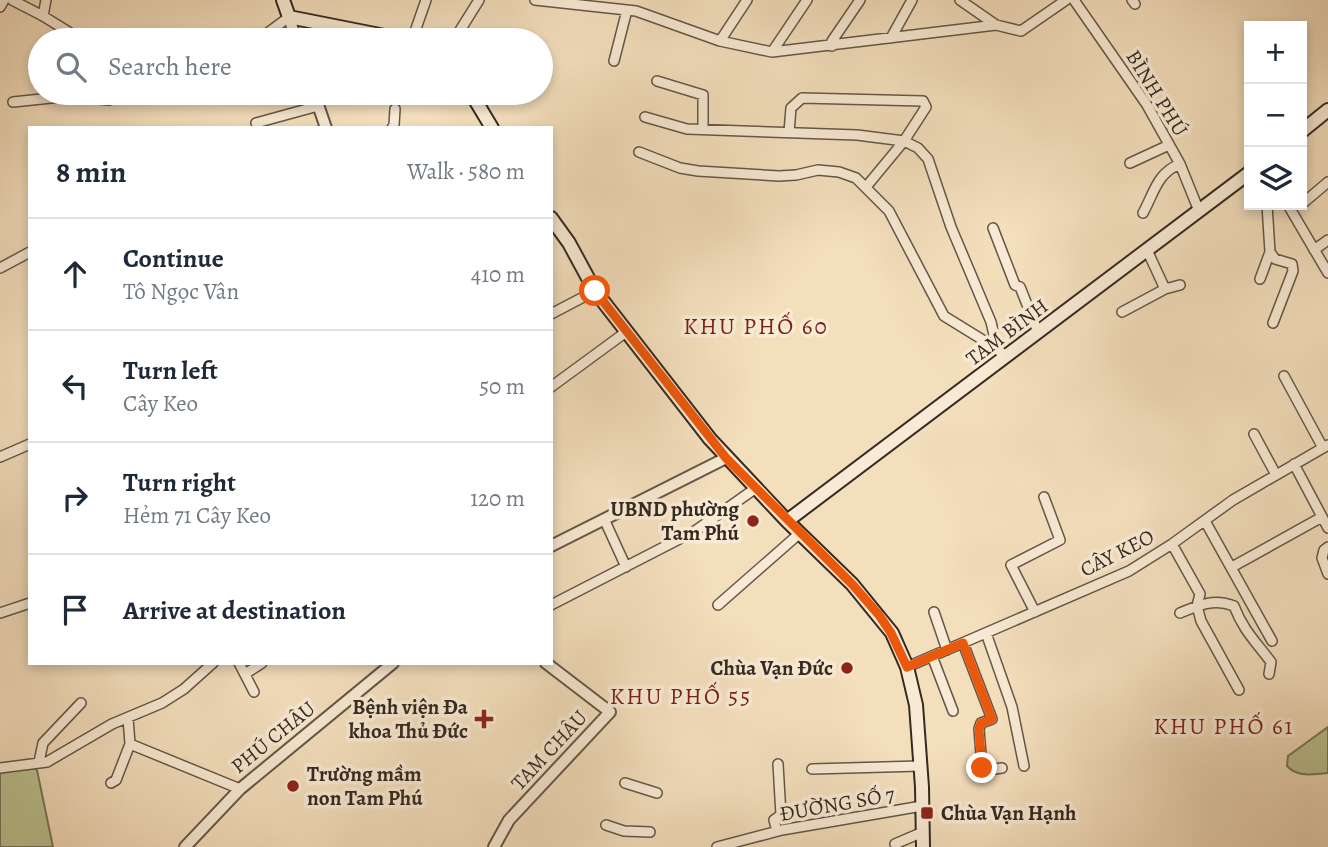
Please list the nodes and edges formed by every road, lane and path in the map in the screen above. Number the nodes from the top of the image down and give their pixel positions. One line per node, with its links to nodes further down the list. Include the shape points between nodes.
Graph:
1 (4, 0): 17 (street)
2 (12, 0): 19 (street)
3 (46, 0): 19 (street)
4 (283, 0): 20 (main road)
5 (426, 0): 26 (street)
6 (479, 0): 27 (street)
7 (535, 0): 16 (street)
8 (642, 0): 18 (street)
9 (747, 0): 29 (street)
10 (807, 0): 31 (street)
11 (860, 0): 30 (street)
12 (912, 0): 28 (street)
13 (960, 0): 21 (street)
14 (1066, 0): 21 (street, via 1021,31)
15 (1074, 0): 49 (street, BÌNH PHÚ, via 1147,105)
16 (583, 2): 18 (street)
17 (0, 7)
18 (631, 10): 29 (street); 32 (street)
19 (43, 16): 22 (street)
20 (289, 18): 23 (street); 24 (street); 25 (main road)
21 (996, 25): 28 (street)
22 (62, 28)
23 (275, 28)
24 (292, 28)
25 (342, 28)
26 (416, 28)
27 (462, 28)
28 (891, 38): 30 (street)
29 (720, 41): 31 (street)
30 (832, 46): 31 (street)
31 (772, 52)
32 (614, 61)
33 (657, 81): 46 (street, via 703,95)
34 (28, 100): 35 (street)
35 (13, 102)
36 (478, 105): 44 (main road)
37 (318, 106): 41 (street); 42 (street)
38 (395, 109): 43 (street)
39 (1328, 110): 45 (main road)
40 (645, 117): 46 (street, via 687,129)
41 (256, 123)
42 (325, 126)
43 (393, 126)
44 (491, 126)
45 (1307, 127)
46 (703, 128): 47 (street)
47 (789, 132): 48 (street); 48 (street, via 790,108 803,98 923,101 926,107)
48 (904, 141): 55 (street); 79 (street, via 928,159 991,322)
49 (1169, 145): 51 (street); 52 (street, BÌNH PHÚ)
50 (639, 152): 55 (street, via 698,171 779,176 839,172)
51 (1130, 163)
52 (1180, 164): 59 (street, BÌNH PHÚ); 60 (street, via 1167,169)
53 (1244, 177): 59 (main road, TAM BÌNH)
54 (1328, 182): 56 (street)
55 (866, 187): 79 (street, via 889,211 944,316)
56 (1307, 199)
57 (1267, 210): 66 (street)
58 (1291, 210): 65 (street)
59 (1199, 211): 64 (main road, TAM BÌNH)
60 (1143, 213)
61 (553, 221): 73 (main road)
62 (993, 228): 78 (street)
63 (1328, 240): 65 (street)
64 (1147, 250): 72 (street); 78 (main road, TAM BÌNH)
65 (1314, 250): 69 (street)
66 (1270, 252): 70 (street); 76 (street, via 1275,259 1292,264 1293,271)
67 (28, 254): 68 (street)
68 (0, 268)
69 (1328, 273)
70 (1260, 279)
71 (1180, 285): 72 (street)
72 (1165, 289): 74 (street)
73 (595, 291): 75 (street); 77 (main road)
74 (1122, 312)
75 (553, 313)
76 (1273, 323)
77 (626, 332): 82 (street); 87 (main road)
78 (1038, 332): 80 (main road, TAM BÌNH)
79 (991, 345): 80 (street)
80 (1006, 356): 94 (main road, TAM BÌNH)
81 (1284, 376): 85 (street)
82 (553, 386)
83 (1254, 434): 89 (street)
84 (28, 445): 86 (street)
85 (1326, 446): 88 (street, CÂY KEO)
86 (0, 457)
87 (726, 458): 90 (main road); 93 (street)
88 (1294, 464): 89 (street, CÂY KEO); 92 (street)
89 (1276, 473): 95 (street, CÂY KEO)
90 (756, 488): 94 (main road); 101 (street, via 695,531)
91 (1044, 497): 109 (street, via 1060,540 1011,565)
92 (1322, 517): 96 (street); 102 (street)
93 (605, 521): 99 (street); 101 (street)
94 (787, 521): 97 (main road)
95 (1205, 521): 98 (street, CÂY KEO); 102 (street)
96 (1328, 528)
97 (800, 533): 106 (street); 122 (main road, via 879,615)
98 (1172, 544): 107 (street, via 1199,594); 109 (street, CÂY KEO, via 1129,570)
99 (553, 546)
100 (1328, 547): 103 (street, via 1322,558)
101 (626, 567): 105 (street)
102 (1232, 567): 113 (street)
103 (1328, 574)
104 (28, 604): 110 (street)
105 (553, 605)
106 (718, 605)
107 (1197, 606): 111 (street); 124 (street, via 1217,602 1234,606 1257,648 1271,662); 125 (street)
108 (933, 612): 115 (street)
109 (1035, 612): 112 (street, CÂY KEO)
110 (0, 613)
111 (1180, 613)
112 (986, 633): 114 (street, CÂY KEO); 134 (street, via 1012,707)
113 (1272, 641)
114 (963, 643): 115 (street, CÂY KEO); 136 (street, via 992,719 981,723 979,729 982,768)
115 (947, 650): 116 (street, CÂY KEO)
116 (932, 656): 122 (street, CÂY KEO); 128 (street)
117 (212, 665): 129 (street, via 184,689)
118 (240, 665): 123 (street)
119 (259, 665): 123 (street)
120 (391, 665): 140 (street, PHÚ CHÂU)
121 (549, 665): 149 (street, TAM CHÂU, via 610,712 509,820)
122 (907, 667): 133 (main road, via 916,705)
123 (245, 674): 126 (street)
124 (1269, 674)
125 (1239, 690)
126 (254, 692)
127 (81, 703): 131 (street, via 43,743)
128 (953, 711)
129 (128, 719): 130 (street); 131 (street)
130 (131, 744): 138 (street); 140 (street)
131 (39, 762): 135 (street)
132 (778, 764): 144 (street, via 781,815 774,820)
133 (920, 766): 137 (street); 142 (main road)
134 (1024, 766)
135 (0, 768)
136 (1002, 768)
137 (812, 769)
138 (111, 783)
139 (625, 783): 141 (street)
140 (240, 789): 148 (street, PHÚ CHÂU)
141 (657, 793)
142 (922, 806): 144 (street, ĐƯỜNG SỐ 7); 146 (main road)
143 (606, 825): 145 (street)
144 (776, 831): 150 (street, ĐƯỜNG SỐ 7)
145 (650, 832)
146 (923, 832): 147 (street); 151 (main road)
147 (895, 844)
148 (185, 847)
149 (494, 847)
150 (717, 847)
151 (923, 847)

